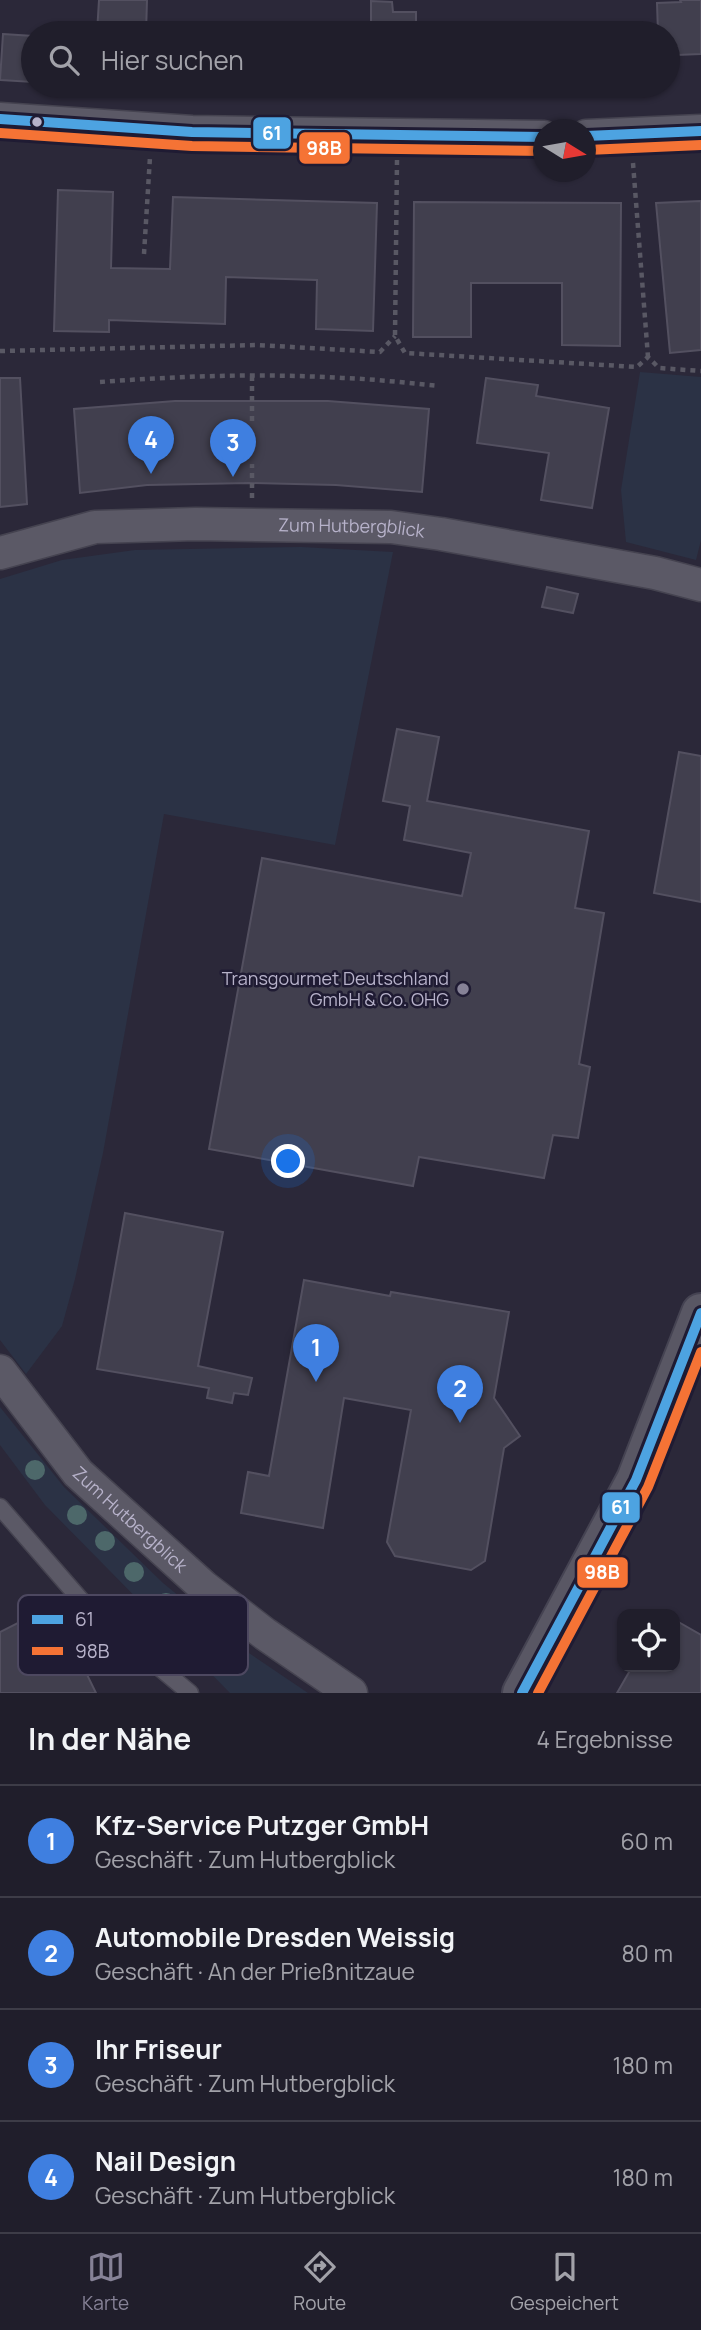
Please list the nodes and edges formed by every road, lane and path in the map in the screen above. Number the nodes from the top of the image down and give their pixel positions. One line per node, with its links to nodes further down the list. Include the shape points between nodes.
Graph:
1 (0, 119): 2 (street)
2 (152, 129): 4 (street); 8 (path)
3 (701, 131): 5 (street)
4 (398, 135): 6 (street); 9 (path)
5 (631, 135): 7 (street); 11 (path)
6 (533, 136)
7 (596, 136)
8 (144, 254)
9 (395, 336): 10 (path, via 380,352 257,345); 11 (path, via 405,353 637,367)
10 (0, 351)
11 (648, 357): 12 (path, via 659,368)
12 (701, 371)
13 (252, 376): 14 (path); 15 (path, via 343,377); 16 (path)
14 (100, 382)
15 (439, 386)
16 (252, 421)
17 (252, 464): 18 (path)
18 (252, 511)
19 (0, 554): 20 (street, Zum Hutbergblick, via 95,527 391,527)
20 (701, 585)
21 (701, 1313): 30 (street, via 636,1480)
22 (0, 1371): 25 (street, Zum Hutbergblick, via 78,1473)
23 (0, 1507): 24 (lane)
24 (77, 1595)
25 (214, 1595)
26 (248, 1621): 29 (street, Zum Hutbergblick)
27 (168, 1675): 28 (lane)
28 (190, 1693)
29 (351, 1693)
30 (522, 1693)

